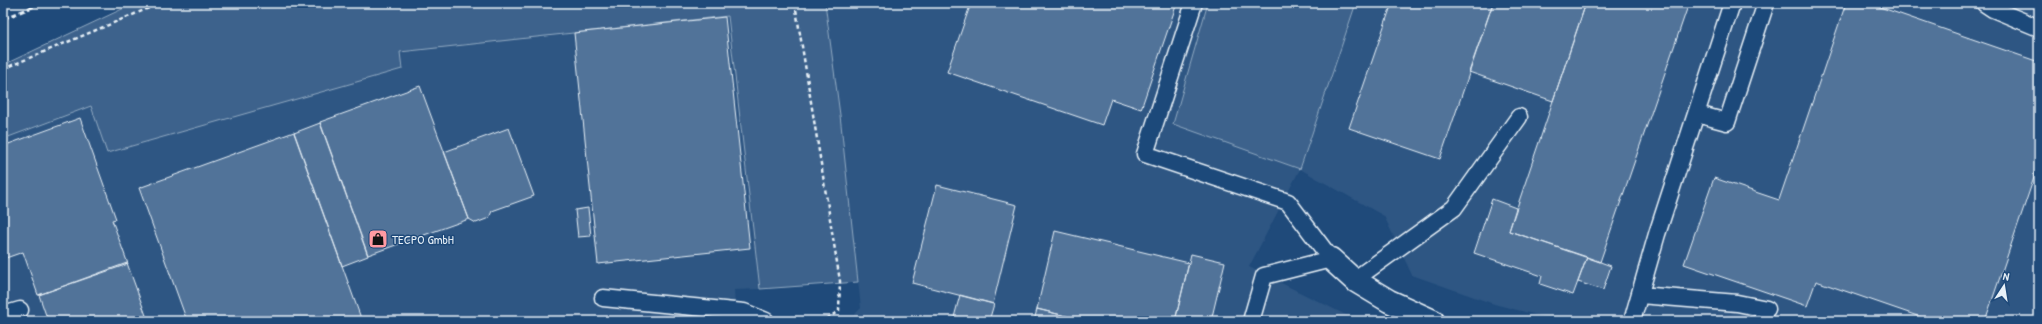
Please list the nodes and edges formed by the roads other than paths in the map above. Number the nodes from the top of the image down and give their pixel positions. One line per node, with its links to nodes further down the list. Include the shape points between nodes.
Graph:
1 (1194, 3): 8 (lane, via 1145,154 1288,202)
2 (1732, 3): 6 (lane)
3 (1766, 3): 6 (lane, via 1727,122)
4 (1984, 3): 5 (lane)
5 (2039, 28)
6 (1696, 114): 10 (lane)
7 (1519, 117): 9 (lane, via 1454,208)
8 (1331, 260): 9 (street); 16 (lane, via 1264,276)
9 (1354, 280): 17 (street, via 1390,301)
10 (1640, 295): 12 (lane, via 1737,303); 18 (lane)
11 (603, 298): 15 (lane, via 744,312)
12 (1767, 309)
13 (20, 310): 14 (lane)
14 (3, 315)
15 (766, 321)
16 (1251, 321)
17 (1433, 321)
18 (1632, 321)

